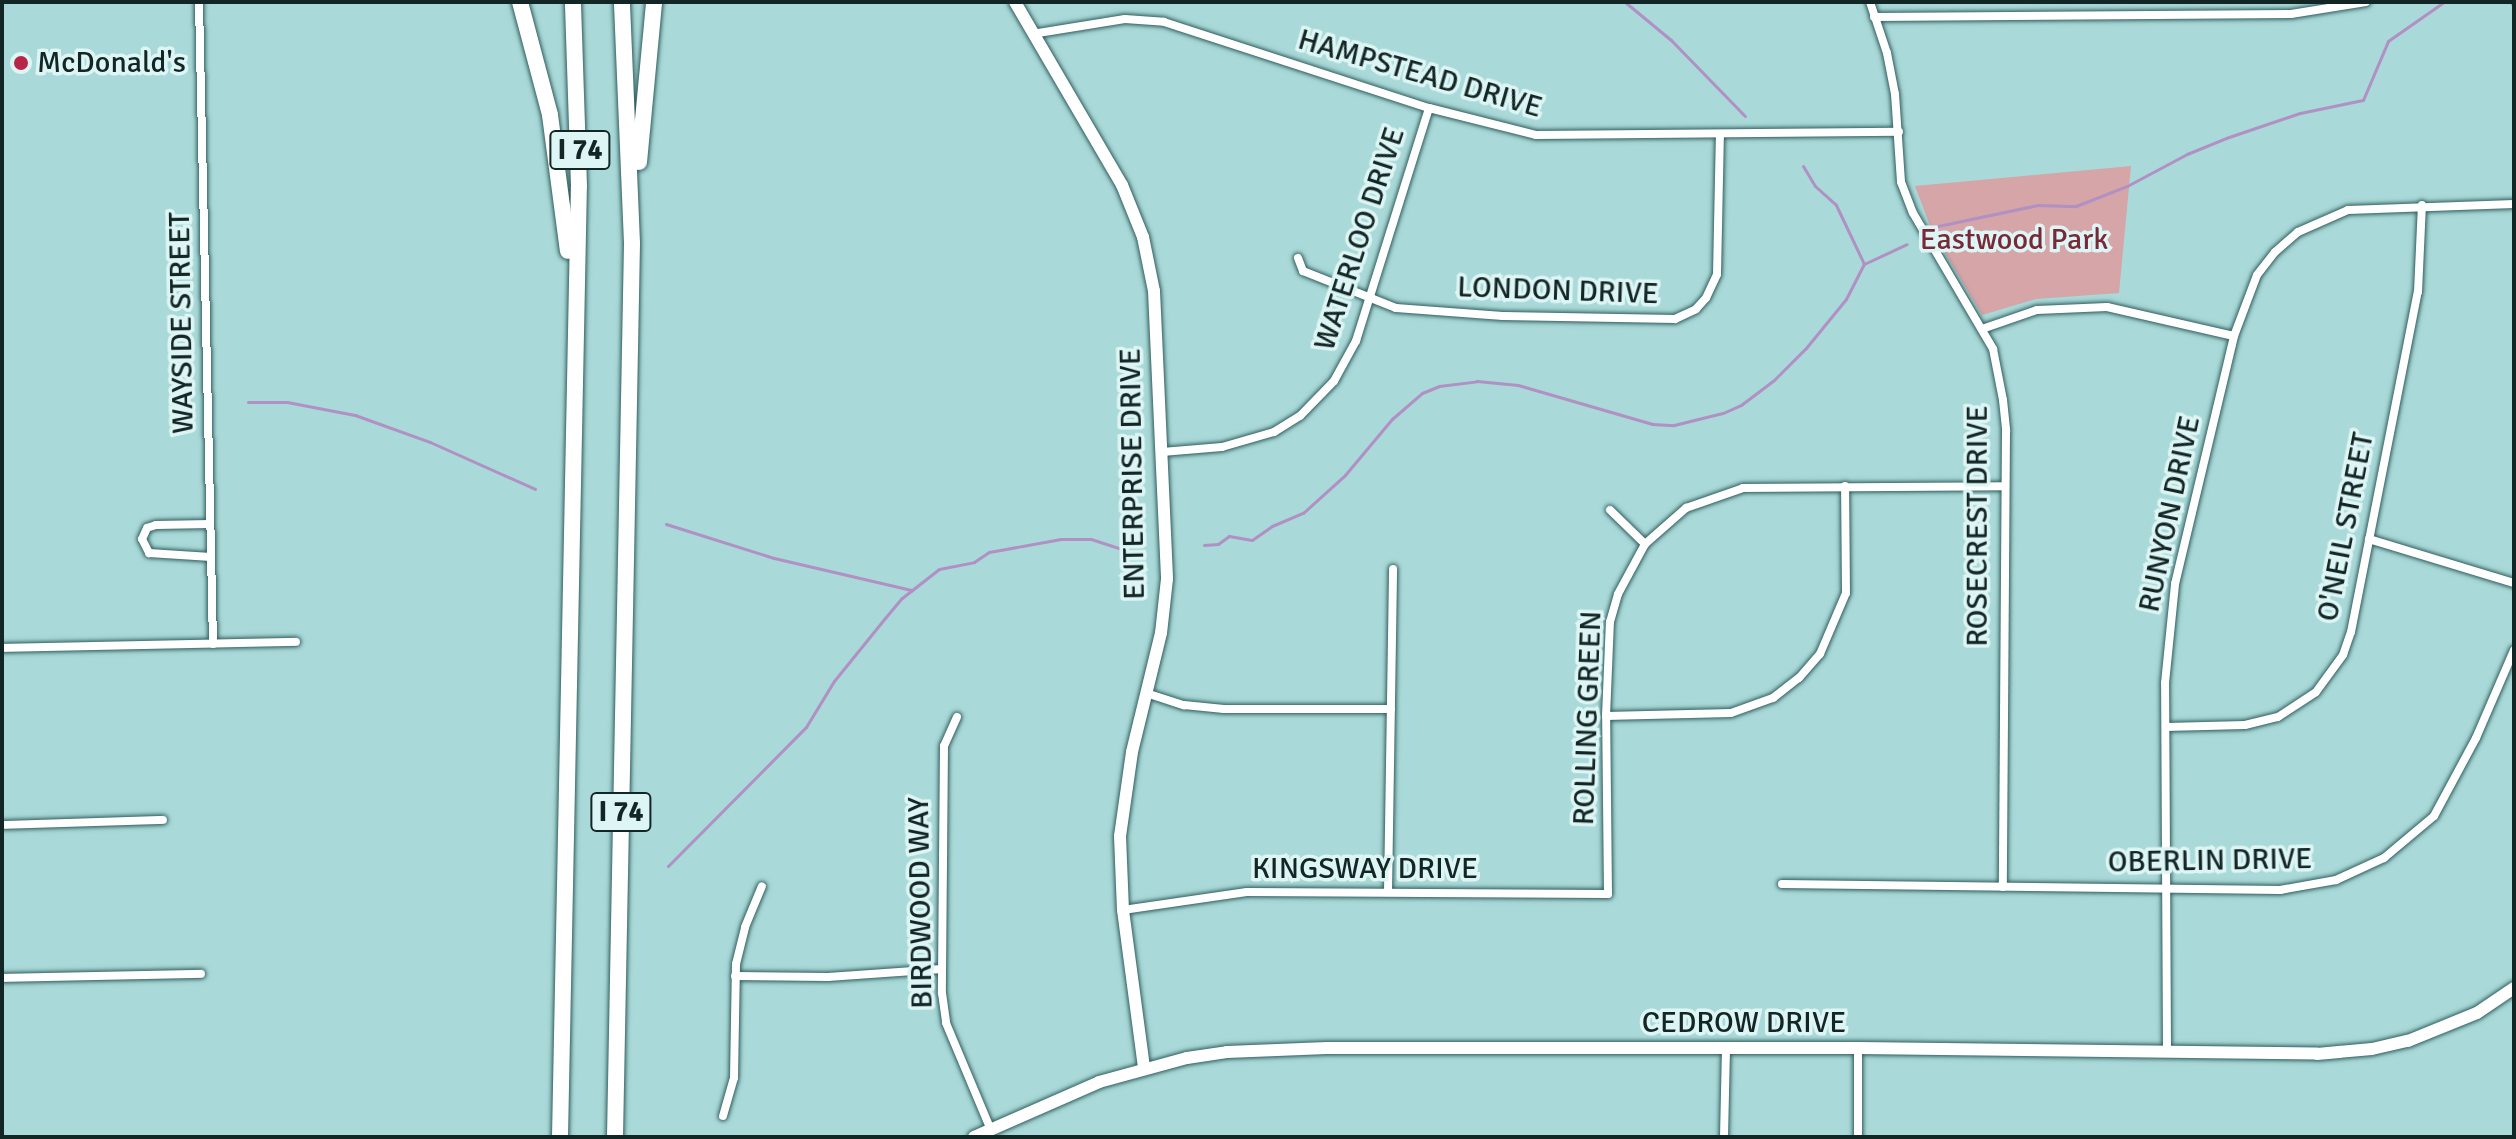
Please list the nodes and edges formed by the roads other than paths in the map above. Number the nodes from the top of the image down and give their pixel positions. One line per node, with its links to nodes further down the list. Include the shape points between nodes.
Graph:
1 (199, 2): 26 (street, WAYSIDE STREET)
2 (520, 2): 18 (highway, via 550,115)
3 (573, 2): 18 (highway, I 74, via 580,130)
4 (622, 2): 16 (highway, I 74)
5 (654, 2): 16 (highway)
6 (1015, 2): 10 (street, ENTERPRISE DRIVE)
7 (1870, 2): 9 (street, ROSECREST DRIVE)
8 (2366, 2): 9 (street, via 2291,14)
9 (1874, 17): 12 (street, ROSECREST DRIVE, via 1887,53)
10 (1032, 34): 11 (street, HAMPSTEAD DRIVE, via 1125,19 1164,22); 22 (street, ENTERPRISE DRIVE, via 1122,185 1143,237 1154,291)
11 (1429, 108): 13 (street, HAMPSTEAD DRIVE, via 1536,135); 19 (street, WATERLOO DRIVE)
12 (1899, 132): 13 (street, HAMPSTEAD DRIVE); 20 (street, ROSECREST DRIVE, via 1901,182 1913,213)
13 (1720, 134): 19 (street, LONDON DRIVE, via 1717,274 1706,298 1686,315 1666,320 1503,316 1396,308)
14 (2514, 204): 15 (street, RUNYON DRIVE)
15 (2422, 205): 21 (street, RUNYON DRIVE, via 2348,210 2298,232 2257,275); 27 (street, O'NEIL STREET, via 2418,292)
16 (632, 243): 62 (highway, I 74)
17 (1298, 258): 19 (street, LONDON DRIVE, via 1303,271)
18 (574, 299): 61 (highway, I 74)
19 (1369, 299): 22 (street, WATERLOO DRIVE, via 1344,367 1300,416 1244,443)
20 (1982, 329): 21 (street, via 2037,310 2107,307); 24 (street, ROSECREST DRIVE, via 1993,349 2003,400)
21 (2234, 336): 40 (street, RUNYON DRIVE, via 2175,584)
22 (1162, 452): 36 (street, ENTERPRISE DRIVE, via 1167,579)
23 (1845, 486): 24 (street, ROLLING GREEN); 28 (street, ROLLING GREEN, via 1743,488 1708,498 1686,508); 38 (street, via 1846,593 1820,654 1799,678 1773,698 1731,713)
24 (2004, 486): 45 (street, ROSECREST DRIVE)
25 (1610, 510): 28 (street)
26 (210, 524): 29 (street, WAYSIDE STREET); 29 (street, via 156,525 147,528 142,539 149,553)
27 (2369, 539): 31 (street); 40 (street, O'NEIL STREET, via 2347,643 2316,692 2289,712 2262,722)
28 (1645, 544): 38 (street, ROLLING GREEN, via 1618,594 1611,620)
29 (211, 557): 33 (street, WAYSIDE STREET)
30 (1393, 569): 37 (street)
31 (2514, 583)
32 (296, 642): 33 (street)
33 (213, 644): 34 (street)
34 (2, 648)
35 (2514, 650): 46 (street, OBERLIN DRIVE, via 2434,816 2384,858 2310,887)
36 (1146, 693): 37 (street, via 1184,705 1224,709); 49 (street, ENTERPRISE DRIVE, via 1122,805)
37 (1391, 709): 47 (street)
38 (1606, 716): 48 (street, ROLLING GREEN)
39 (957, 717): 50 (street, BIRDWOOD WAY, via 944,746)
40 (2166, 727): 46 (street, RUNYON DRIVE)
41 (163, 820): 42 (street)
42 (2, 825)
43 (1782, 884): 45 (street, OBERLIN DRIVE)
44 (762, 886): 52 (street, via 745,927)
45 (2003, 887): 46 (street, OBERLIN DRIVE)
46 (2167, 889): 57 (street, RUNYON DRIVE)
47 (1388, 892): 48 (street, KINGSWAY DRIVE); 49 (street, KINGSWAY DRIVE, via 1247,892)
48 (1608, 894)
49 (1123, 910): 58 (street, ENTERPRISE DRIVE)
50 (942, 969): 52 (street, via 828,977); 60 (street, BIRDWOOD WAY, via 946,1023)
51 (201, 974): 53 (street)
52 (735, 976): 59 (street, via 734,1078)
53 (2, 978)
54 (2514, 988): 57 (street, CEDROW DRIVE, via 2444,1029 2372,1049 2317,1054)
55 (1858, 1048): 56 (street, CEDROW DRIVE); 57 (street, CEDROW DRIVE); 65 (street)
56 (1726, 1049): 58 (street, CEDROW DRIVE, via 1265,1049); 64 (street)
57 (2167, 1050)
58 (1144, 1068): 60 (street, CEDROW DRIVE)
59 (723, 1116)
60 (991, 1130): 63 (street, CEDROW DRIVE)
61 (560, 1137)
62 (615, 1137)
63 (974, 1137)
64 (1724, 1137)
65 (1858, 1137)

